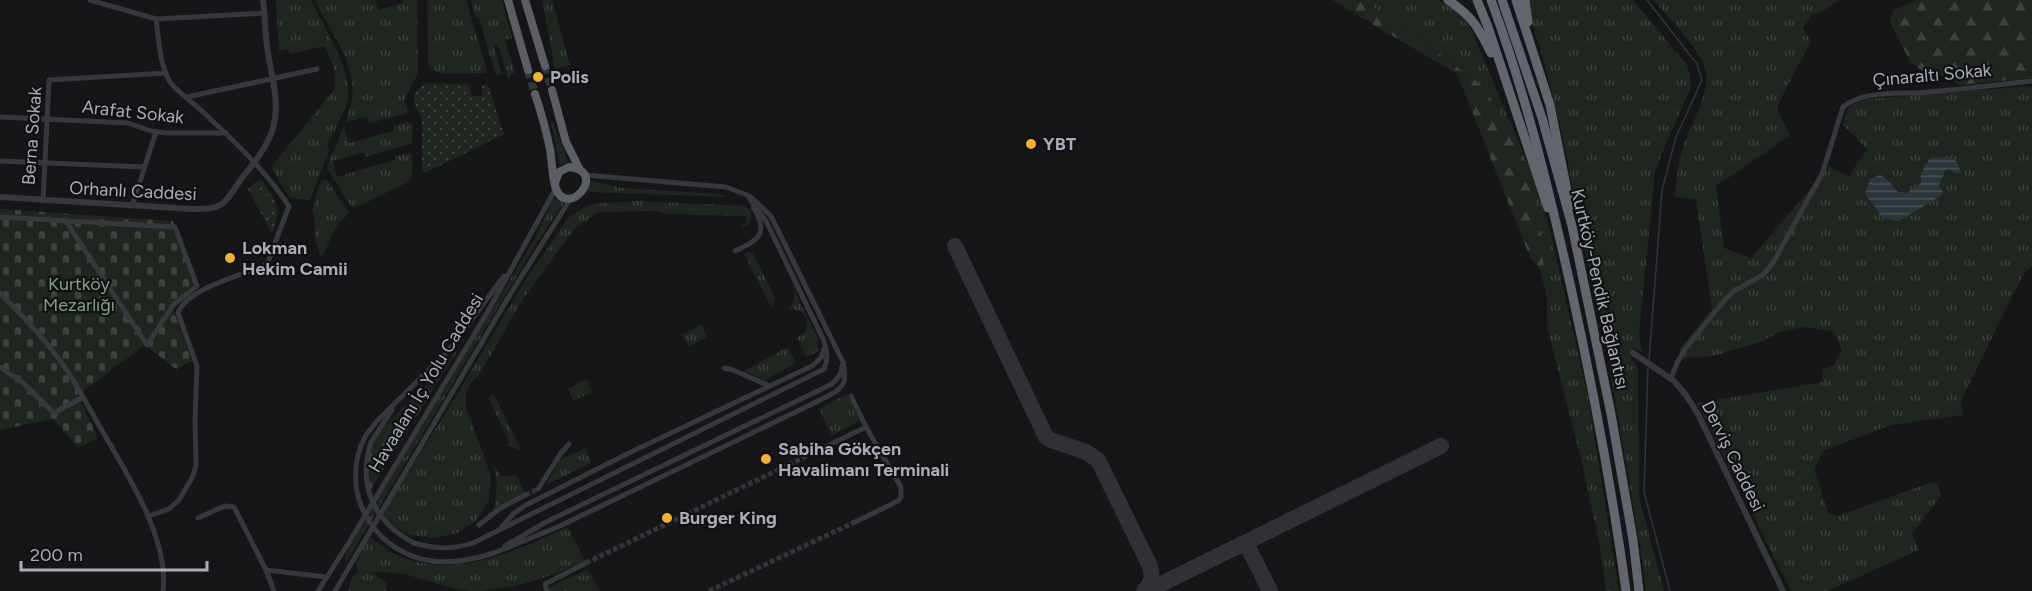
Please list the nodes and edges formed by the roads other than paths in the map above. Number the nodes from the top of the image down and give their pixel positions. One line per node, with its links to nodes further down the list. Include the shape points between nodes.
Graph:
1 (90, 0): 12 (street)
2 (263, 0): 11 (street, Orhanlı Caddesi)
3 (508, 0): 16 (highway)
4 (525, 0): 14 (highway)
5 (1448, 0): 20 (highway, via 1478,26)
6 (1477, 0): 20 (highway)
7 (1491, 0): 44 (highway, Kurtköy-Pendik Bağlantısı, via 1540,154)
8 (1502, 0): 41 (highway, Kurtköy-Pendik Bağlantısı, via 1542,118)
9 (1516, 0): 13 (highway)
10 (1525, 0): 13 (highway)
11 (265, 13): 12 (street); 18 (street, Orhanlı Caddesi)
12 (156, 19): 17 (street)
13 (1533, 48): 41 (highway, via 1550,105 1570,198)
14 (545, 66)
15 (317, 69): 18 (street)
16 (528, 70)
17 (166, 73): 23 (street, via 171,85); 25 (street, Berna Sokak, via 49,80)
18 (273, 78): 23 (street); 29 (street, Orhanlı Caddesi, via 273,128)
19 (2032, 81): 51 (street, Çınaraltı Sokak, via 1870,96 1848,103 1840,111 1822,174 1774,261 1763,275 1734,291 1716,310 1685,349)
20 (1506, 84): 44 (highway)
21 (552, 90): 32 (highway, via 566,142)
22 (535, 94): 33 (highway, via 550,148)
23 (188, 97): 27 (street)
24 (0, 117): 25 (street, Arafat Sokak)
25 (46, 119): 26 (street, Arafat Sokak, via 128,123); 30 (street, Berna Sokak)
26 (156, 132): 27 (street, Arafat Sokak); 31 (street)
27 (226, 133): 29 (street)
28 (0, 161): 30 (street)
29 (254, 162): 38 (street, Orhanlı Caddesi, via 226,202 216,208); 63 (street, via 288,206 268,262 211,286 179,309 197,366 196,466 179,500 169,509)
30 (44, 164): 31 (street); 37 (street, Berna Sokak)
31 (144, 167): 38 (street)
32 (582, 173): 33 (highway, via 572,167 564,169 557,175); 34 (street); 36 (highway, via 584,190)
33 (555, 186): 36 (highway, via 562,196); 43 (street, Havaalanı İç Yolu Caddesi)
34 (732, 188): 42 (street, via 752,205 760,226 756,240); 46 (street, via 748,196 762,213); 48 (street, via 757,200 771,216)
35 (0, 197): 37 (street, Orhanlı Caddesi)
36 (571, 198): 75 (street, Havaalanı İç Yolu Caddesi)
37 (43, 201): 38 (street, Orhanlı Caddesi)
38 (132, 206)
39 (0, 217): 40 (street)
40 (65, 220): 40 (street, via 175,226 197,285 174,304 147,345)
41 (1572, 226): 78 (highway, Kurtköy-Pendik Bağlantısı, via 1611,414)
42 (735, 251)
43 (516, 258): 53 (street, via 460,336); 71 (street, Havaalanı İç Yolu Caddesi, via 487,313)
44 (1568, 274): 77 (highway, Kurtköy-Pendik Bağlantısı, via 1604,448)
45 (0, 293): 56 (street, via 56,355)
46 (825, 344): 52 (street, via 818,362); 67 (street, via 827,361 820,372)
47 (1633, 353): 51 (street, Derviş Caddesi)
48 (843, 362): 54 (street, via 837,380); 57 (street, via 845,380 841,389)
49 (0, 367): 56 (street, via 54,413)
50 (724, 368): 52 (street)
51 (1671, 379): 79 (street, Derviş Caddesi, via 1698,414)
52 (771, 386): 67 (street, via 526,505)
53 (407, 393): 67 (street, bridge, via 371,442 366,473 374,506 390,528 414,543 436,548 453,549); 68 (street, bridge, via 366,435 357,461 356,492 365,515 382,538 404,552 433,561 463,561)
54 (813, 393): 57 (street); 68 (street, via 546,522)
55 (851, 396): 58 (street)
56 (83, 397): 63 (street)
57 (812, 404): 68 (street, via 560,526)
58 (866, 427): 60 (street); 65 (street, via 902,494 898,501)
59 (569, 444): 61 (street)
60 (817, 451)
61 (538, 489)
62 (525, 495): 66 (street)
63 (149, 516): 73 (street, via 164,566)
64 (198, 518): 70 (street, via 225,506 234,507)
65 (853, 523)
66 (479, 525)
67 (498, 532)
68 (494, 553)
69 (586, 563): 76 (street, via 545,584)
70 (266, 570): 71 (street); 74 (street)
71 (326, 577): 72 (street, Havaalanı İç Yolu Caddesi)
72 (320, 590)
73 (163, 591)
74 (274, 591)
75 (335, 591)
76 (548, 591)
77 (1626, 591)
78 (1639, 591)
79 (1783, 591)

